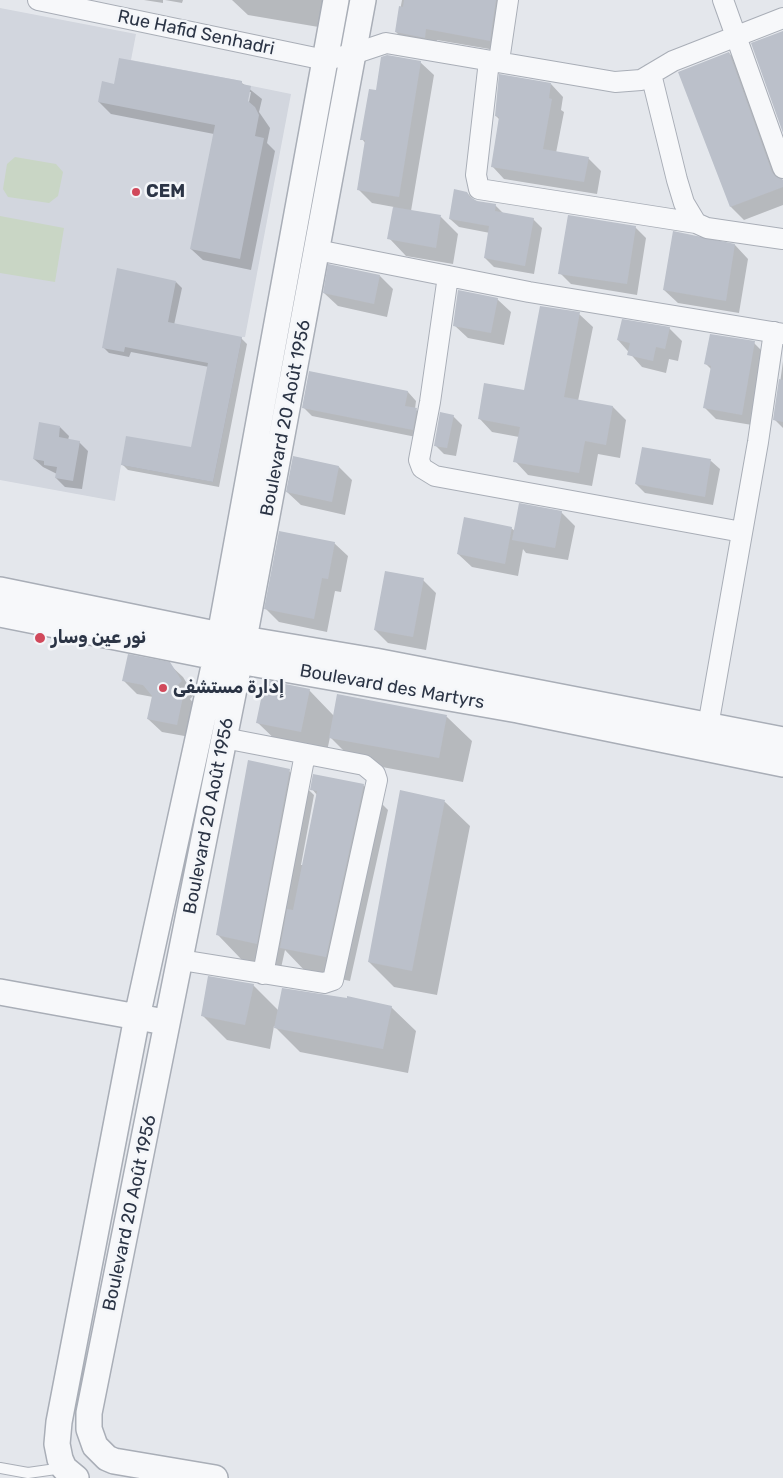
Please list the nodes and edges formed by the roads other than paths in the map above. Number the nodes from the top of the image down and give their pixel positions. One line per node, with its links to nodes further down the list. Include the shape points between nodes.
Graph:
1 (38, 0): 9 (street, Rue Hafid Senhadri)
2 (336, 0): 9 (street, Boulevard 20 Août 1956)
3 (363, 0): 8 (street, Boulevard 20 Août 1956)
4 (508, 0): 10 (street)
5 (723, 0): 7 (street)
6 (783, 18): 7 (street)
7 (737, 36): 11 (street, via 673,61); 12 (street)
8 (354, 54): 9 (street); 10 (street, via 386,43); 15 (street, Boulevard 20 Août 1956)
9 (324, 60): 21 (street, Boulevard 20 Août 1956)
10 (494, 61): 11 (street, via 615,82 632,82); 13 (street, via 476,175 480,189)
11 (651, 74): 13 (street, via 677,180 689,215)
12 (783, 168)
13 (696, 223): 14 (street, via 707,228)
14 (783, 239)
15 (317, 250): 16 (street); 21 (street, Boulevard 20 Août 1956)
16 (448, 276): 17 (street); 18 (street, via 419,460 422,468 435,476)
17 (779, 333): 18 (street)
18 (742, 532): 22 (street)
19 (0, 590): 21 (street, Boulevard des Martyrs)
20 (0, 614): 21 (street, Boulevard des Martyrs)
21 (230, 648): 22 (street, Boulevard des Martyrs, via 375,661); 23 (street, Boulevard 20 Août 1956); 26 (street, Boulevard des Martyrs); 30 (street)
22 (708, 726): 24 (street, Boulevard des Martyrs)
23 (224, 738): 25 (street); 27 (street, Boulevard 20 Août 1956)
24 (783, 740)
25 (305, 754): 28 (street); 28 (street, via 364,765 377,780 333,980 324,983)
26 (783, 764)
27 (182, 960): 28 (street); 31 (street, Boulevard 20 Août 1956)
28 (264, 974)
29 (0, 992): 30 (street)
30 (137, 1017): 31 (street); 34 (street, via 59,1422 57,1444)
31 (169, 1022): 32 (street, Boulevard 20 Août 1956, via 89,1412 89,1429)
32 (101, 1454): 34 (street); 35 (street, via 114,1461)
33 (0, 1468): 34 (lane, via 28,1473)
34 (70, 1473)
35 (215, 1478)

